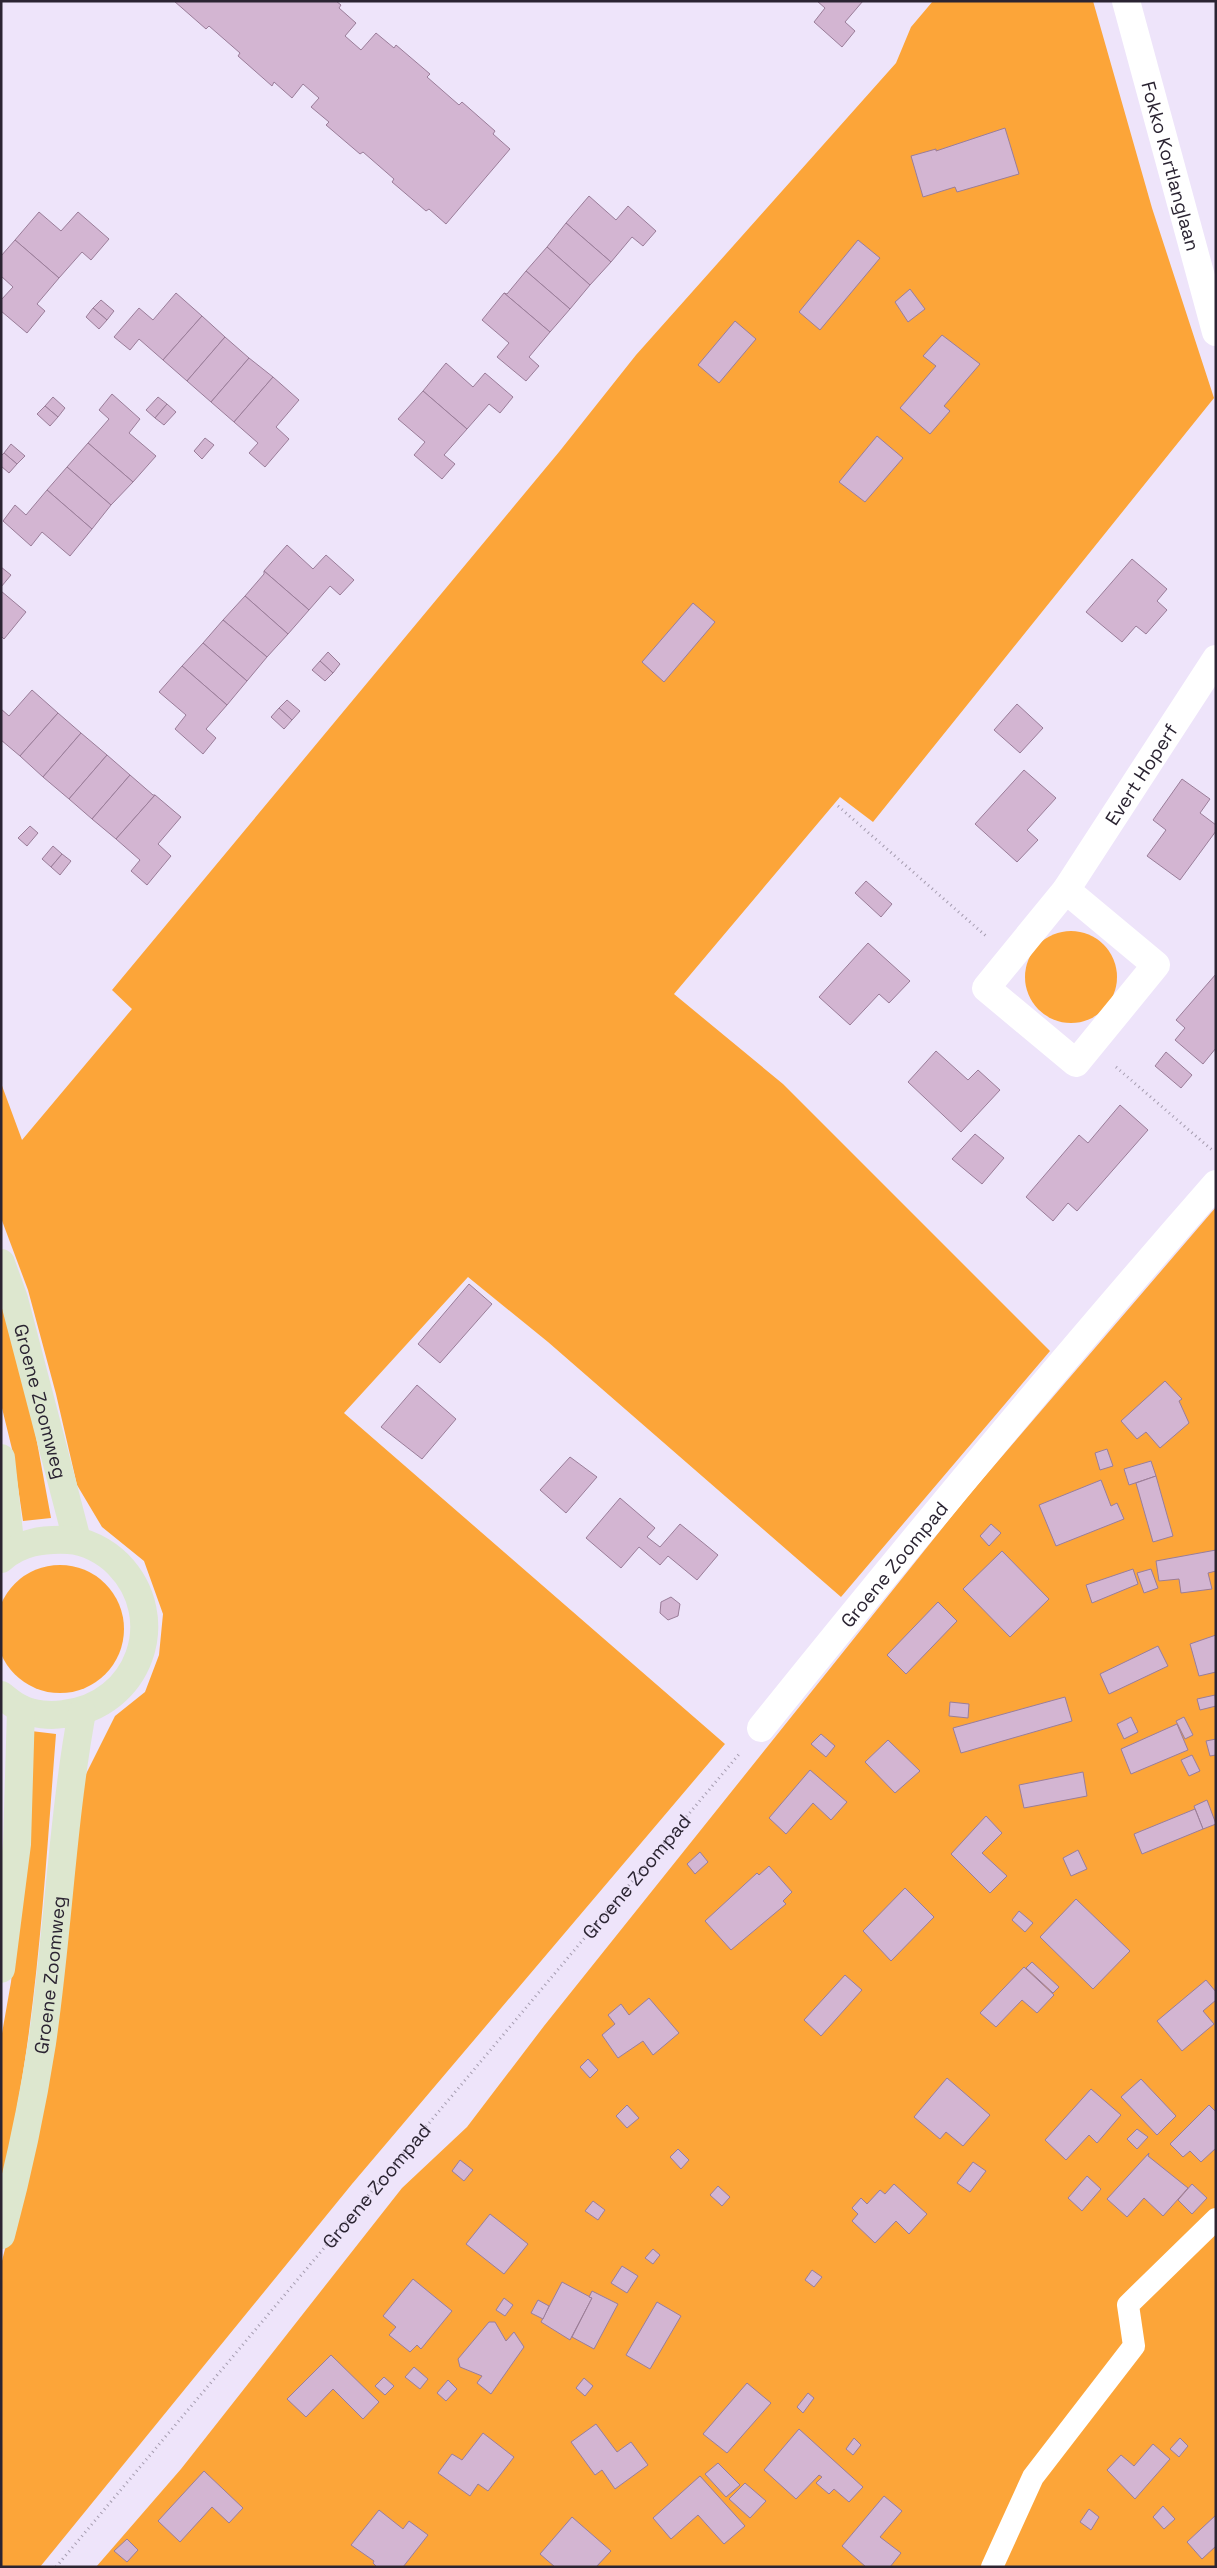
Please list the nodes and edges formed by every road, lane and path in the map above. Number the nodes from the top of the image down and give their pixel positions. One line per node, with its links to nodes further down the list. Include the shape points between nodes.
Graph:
1 (1126, 1): 2 (street, Fokko Kortlanglaan)
2 (1216, 332)
3 (1216, 659): 5 (street, Evert Hoperf)
4 (838, 806): 6 (path, via 1001,949)
5 (1066, 890): 6 (street, Evert Hoperf); 7 (street, Evert Hoperf, via 1156,965)
6 (1012, 955): 7 (street, Evert Hoperf, via 986,988 1076,1063)
7 (1091, 1045): 8 (path)
8 (1216, 1154)
9 (1216, 1184): 16 (street, Groene Zoompad, via 928,1521)
10 (1, 1263): 12 (main road, Groene Zoomweg, via 14,1299)
11 (1, 1458): 13 (main road)
12 (77, 1540): 13 (main road, via 43,1539); 15 (main road, via 108,1554 130,1577 143,1608 144,1641 133,1672 111,1697)
13 (6, 1555)
14 (11, 1702): 15 (main road, via 51,1716); 17 (main road, via 17,1844)
15 (82, 1712): 19 (main road, Groene Zoomweg, via 72,1767 42,2043 16,2179)
16 (761, 1728): 20 (path, Groene Zoompad)
17 (1, 1969)
18 (1216, 2219): 21 (lane, via 1128,2304 1134,2346 1033,2477)
19 (1, 2235)
20 (56, 2567)
21 (992, 2567)

